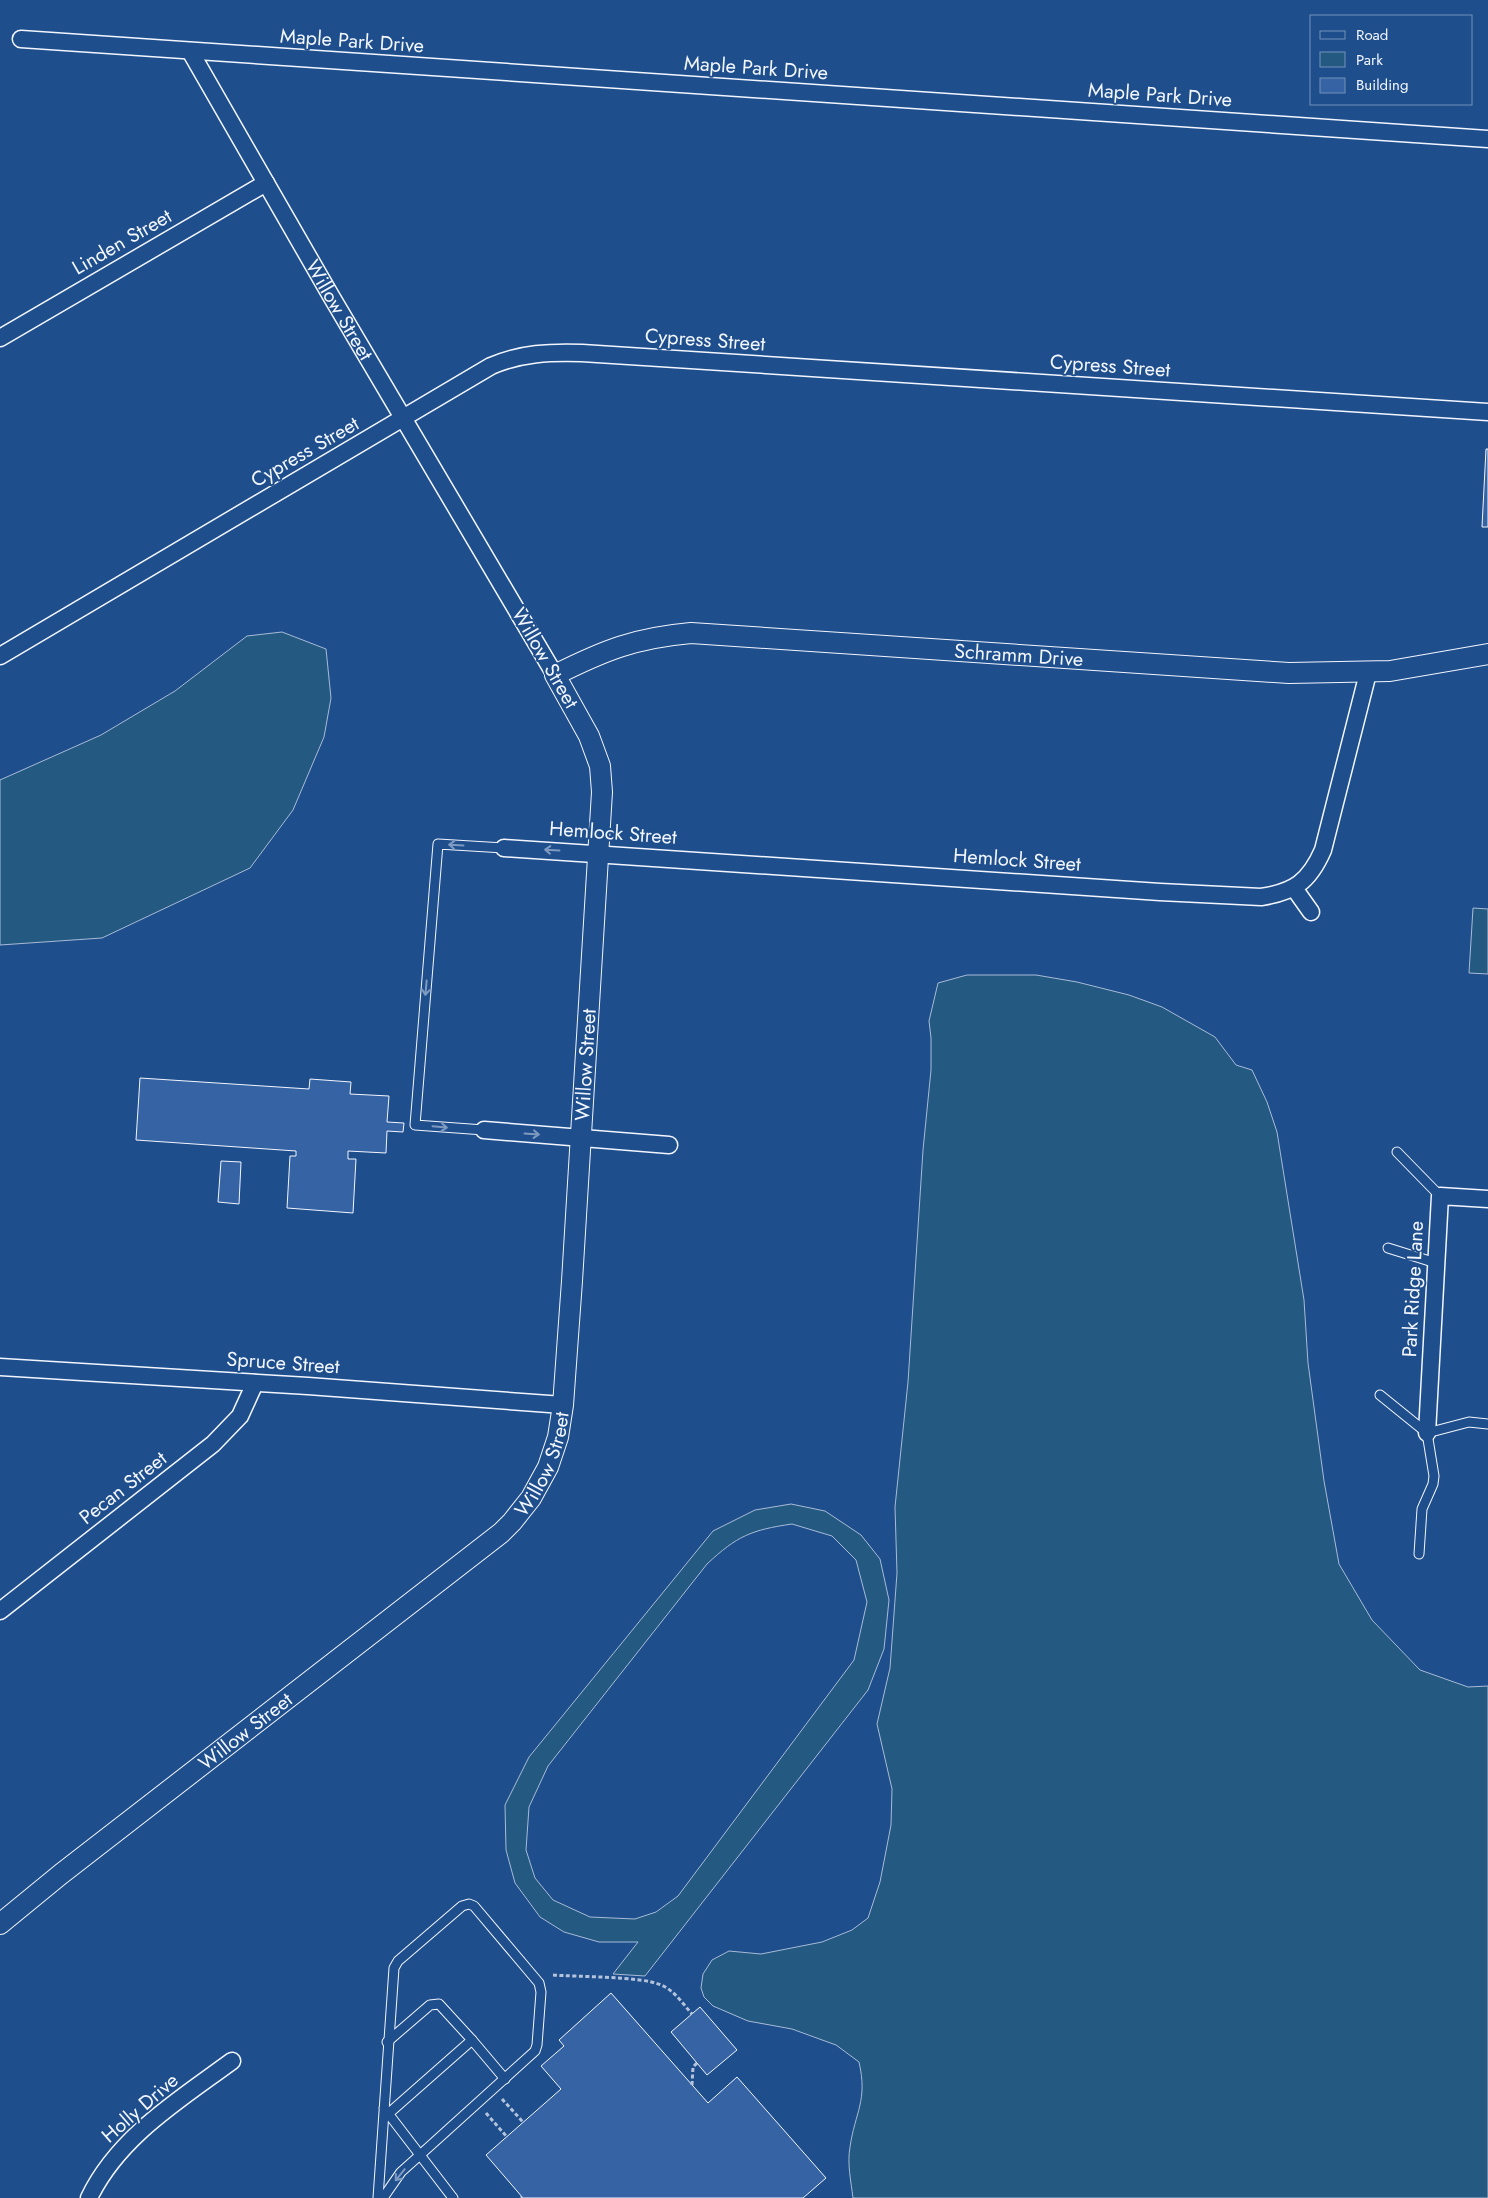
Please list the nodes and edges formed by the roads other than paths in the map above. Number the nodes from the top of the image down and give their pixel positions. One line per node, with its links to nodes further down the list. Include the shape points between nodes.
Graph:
1 (21, 39): 2 (street, Maple Park Drive)
2 (190, 52): 3 (street, Maple Park Drive); 4 (street, Willow Street)
3 (1488, 139)
4 (266, 183): 5 (street, Linden Street); 7 (street, Willow Street)
5 (0, 338)
6 (1488, 412): 7 (street, Cypress Street, via 557,352 516,356 491,366)
7 (404, 419): 9 (street, Cypress Street); 11 (street, Willow Street)
8 (1488, 654): 10 (street, Schramm Drive)
9 (0, 656)
10 (1368, 673): 11 (street, Schramm Drive, via 1209,669 691,633 629,642); 14 (street, Hemlock Street, via 1323,850 1317,864)
11 (555, 675): 13 (street, Willow Street, via 590,736 600,766)
12 (504, 848): 13 (street, Hemlock Street, one-way to 12); 16 (lane, one-way to 16, via 438,844 414,1125)
13 (599, 853): 14 (street, Hemlock Street, via 1261,897); 17 (street, Willow Street)
14 (1294, 888): 15 (street)
15 (1311, 912)
16 (484, 1130): 17 (street, one-way to 17)
17 (581, 1138): 18 (street); 27 (street, Willow Street)
18 (669, 1145)
19 (1397, 1152): 20 (lane)
20 (1440, 1196): 21 (street, Park Ridge Lane); 23 (street, Park Ridge Lane)
21 (1488, 1199)
22 (1388, 1248): 23 (lane)
23 (1436, 1264): 29 (street, Park Ridge Lane)
24 (0, 1367): 25 (street, Spruce Street)
25 (255, 1383): 27 (street, Spruce Street); 31 (street, Pecan Street, via 240,1416 213,1444)
26 (1380, 1394): 29 (lane)
27 (562, 1405): 32 (street, Willow Street, via 558,1437 548,1467 531,1498 506,1528)
28 (1488, 1424): 29 (lane, via 1469,1422)
29 (1427, 1433): 30 (lane, via 1434,1476 1422,1508)
30 (1419, 1554)
31 (0, 1611)
32 (0, 1924)
33 (472, 2040): 34 (lane, via 439,2004 430,2005); 36 (lane); 37 (lane)
34 (388, 2042): 36 (lane, via 393,1976 398,1961 462,1906 469,1904 539,1983 535,2051); 37 (lane)
35 (232, 2061): 39 (street, Holly Drive, via 130,2140 106,2169)
36 (505, 2079): 38 (lane)
37 (386, 2111): 38 (lane); 40 (lane)
38 (420, 2155): 41 (lane, one-way to 41, via 401,2172); 42 (lane)
39 (89, 2198)
40 (378, 2198)
41 (383, 2198)
42 (454, 2198)

